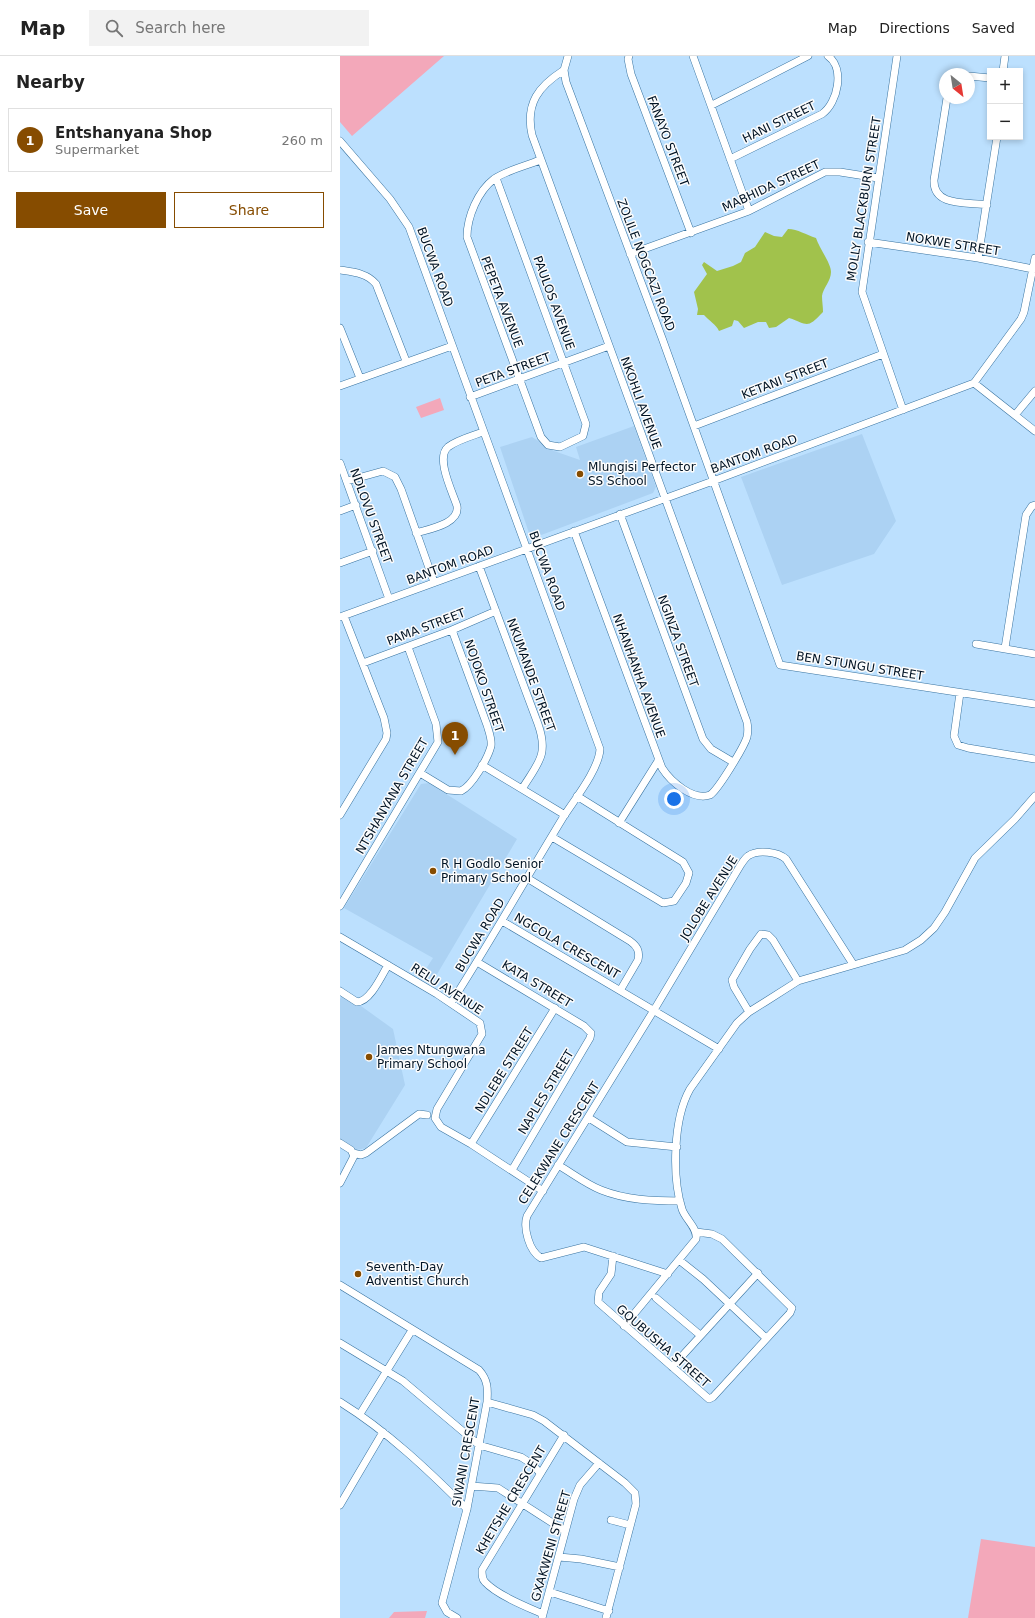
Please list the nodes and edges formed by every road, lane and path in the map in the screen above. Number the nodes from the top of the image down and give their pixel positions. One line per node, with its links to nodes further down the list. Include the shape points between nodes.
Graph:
1 (568, 56): 9 (street, ZOLILE NOGCAZI ROAD)
2 (629, 56): 22 (street, FANAYO STREET, via 631,74)
3 (693, 56): 13 (street)
4 (808, 56): 13 (street)
5 (829, 56): 16 (street, HANI STREET, via 836,66 837,75 834,100 829,108 822,114)
6 (897, 56): 19 (street, MOLLY BLACKBURN STREET)
7 (1005, 56): 8 (street)
8 (1003, 68)
9 (564, 70): 17 (street, NKOHLI AVENUE, via 541,88 530,111 530,126); 24 (street, ZOLILE NOGCAZI ROAD, via 566,82)
10 (975, 77): 11 (street)
11 (987, 78)
12 (946, 104): 20 (street, via 934,180 935,191 947,200)
13 (712, 105): 16 (street)
14 (997, 140): 20 (street)
15 (340, 141): 30 (street, BUCWA ROAD, via 390,199 409,227)
16 (730, 159): 21 (street)
17 (540, 160): 18 (street, PEPETA AVENUE); 31 (street, NKOHLI AVENUE)
18 (496, 178): 34 (street, PAULOS AVENUE); 36 (street, PEPETA AVENUE, via 484,190 474,207 467,236)
19 (878, 178): 21 (street, MABHIDA STREET, via 829,171); 23 (street, MOLLY BLACKBURN STREET)
20 (987, 205): 25 (street)
21 (749, 211): 22 (street, MABHIDA STREET)
22 (691, 233): 24 (street, MABHIDA STREET)
23 (868, 242): 25 (street, NOKWE STREET); 32 (street, MOLLY BLACKBURN STREET, via 862,292)
24 (630, 254): 43 (street, ZOLILE NOGCAZI ROAD)
25 (978, 258): 27 (street, NOKWE STREET)
26 (1035, 258): 27 (street)
27 (1033, 269): 37 (street, via 1021,319)
28 (340, 270): 33 (street, via 372,278)
29 (340, 328): 35 (street)
30 (452, 346): 33 (street); 40 (street, BUCWA ROAD)
31 (608, 346): 34 (street, PETA STREET); 50 (street, NKOHLI AVENUE)
32 (883, 354): 41 (street, MOLLY BLACKBURN STREET); 43 (street, KETANI STREET)
33 (406, 361): 35 (street)
34 (564, 363): 36 (street, PETA STREET); 46 (street, PAULOS AVENUE, via 586,424)
35 (360, 378): 38 (street)
36 (519, 380): 40 (street, PETA STREET); 46 (street, PEPETA AVENUE, via 546,444 560,447)
37 (974, 383): 41 (street, BANTOM ROAD); 42 (street)
38 (340, 386)
39 (1035, 391): 42 (street)
40 (470, 397): 45 (street, BUCWA ROAD)
41 (903, 410): 49 (street, BANTOM ROAD)
42 (1015, 415): 44 (street)
43 (694, 426): 49 (street, ZOLILE NOGCAZI ROAD)
44 (1035, 431)
45 (483, 432): 56 (street, via 448,447 443,456 444,468 457,506 458,512 455,517); 57 (street, BUCWA ROAD)
46 (583, 436)
47 (340, 463): 48 (street, NDLOVU STREET)
48 (347, 481): 51 (street, NDLOVU STREET); 56 (street, via 378,471 391,474 399,482)
49 (713, 481): 50 (street, BANTOM ROAD); 71 (street, BEN STUNGU STREET, via 780,665)
50 (664, 498): 54 (street, BANTOM ROAD); 75 (street, NKOHLI AVENUE, via 747,722 747,737)
51 (356, 505): 53 (street); 58 (street, NDLOVU STREET)
52 (1035, 505): 68 (street, via 1028,509 1026,515)
53 (340, 511)
54 (620, 514): 55 (street, BANTOM ROAD); 75 (street, NGINZA STREET, via 703,739 711,749)
55 (574, 531): 57 (street, BANTOM ROAD); 74 (street, NHANHANHA AVENUE)
56 (416, 534): 61 (street)
57 (527, 548): 60 (street, BANTOM ROAD); 79 (street, BUCWA ROAD, via 600,749 599,759)
58 (373, 551): 59 (street); 62 (street, NDLOVU STREET)
59 (340, 563)
60 (479, 566): 61 (street, BANTOM ROAD); 63 (street, NKUMANDE STREET)
61 (434, 582): 62 (street, BANTOM ROAD)
62 (389, 599): 64 (street, BANTOM ROAD)
63 (496, 611): 65 (street, PAMA STREET); 78 (street, NKUMANDE STREET, via 544,744 542,756)
64 (342, 616): 70 (street)
65 (452, 630): 67 (street, PAMA STREET); 76 (street, NOJOKO STREET, via 490,735 491,746)
66 (976, 644): 68 (street)
67 (408, 647): 70 (street, PAMA STREET); 77 (street, NTSHANYANA STREET, via 439,737)
68 (1005, 648): 69 (street)
69 (1035, 654)
70 (363, 663): 82 (street, via 384,718 387,733 386,739)
71 (960, 693): 72 (street, BEN STUNGU STREET); 73 (street, via 954,736 958,745)
72 (1035, 704)
73 (1035, 759)
74 (658, 761): 75 (street, NKOHLI AVENUE, via 673,782 702,797 715,791); 83 (street)
75 (733, 762)
76 (482, 765): 77 (street, NOJOKO STREET, via 465,789 457,792 448,790); 78 (street)
77 (420, 773): 86 (street, NTSHANYANA STREET)
78 (522, 789): 81 (street)
79 (577, 796): 81 (street, BUCWA ROAD); 83 (street)
80 (1035, 796): 90 (street, via 1015,820 975,858 938,923 921,940 905,950)
81 (564, 815): 84 (street, BUCWA ROAD)
82 (340, 816)
83 (619, 823): 84 (street, via 686,866 689,877 674,901 663,904)
84 (552, 838): 85 (street, BUCWA ROAD)
85 (527, 878): 87 (street, BUCWA ROAD); 93 (street, NGCOLA CRESCENT, via 637,947 638,960)
86 (340, 906)
87 (502, 921): 89 (street, BUCWA ROAD); 93 (street, NGCOLA CRESCENT)
88 (340, 937): 91 (street, RELU AVENUE)
89 (477, 962): 95 (street, BUCWA ROAD); 96 (street, KATA STREET)
90 (853, 964): 92 (street); 97 (street, JOLOBE AVENUE, via 786,859 776,853 749,855)
91 (388, 965): 94 (street, via 364,1000 357,1002); 95 (street, RELU AVENUE)
92 (798, 981): 98 (street); 98 (street, via 773,940 768,935 761,934 732,980)
93 (621, 989): 97 (street, NGCOLA CRESCENT)
94 (341, 994)
95 (451, 1003): 104 (street, RELU AVENUE, via 476,1019 483,1031 437,1109 435,1118 441,1127)
96 (555, 1008): 99 (street, KATA STREET); 104 (street, NDLEBE STREET)
97 (654, 1010): 100 (street, NGCOLA CRESCENT); 102 (street, CELEKWANE CRESCENT)
98 (749, 1012): 100 (street)
99 (584, 1026): 108 (street, NAPLES STREET, via 590,1031 590,1038)
100 (719, 1048): 105 (street, via 685,1098)
101 (426, 1115): 106 (street, via 419,1114 366,1153)
102 (588, 1118): 105 (street, via 627,1142); 107 (street, CELEKWANE CRESCENT)
103 (340, 1143): 106 (street)
104 (471, 1144): 108 (street, RELU AVENUE)
105 (677, 1147): 111 (street, via 676,1173)
106 (353, 1153): 109 (street, via 352,1163)
107 (558, 1165): 110 (street, CELEKWANE CRESCENT); 111 (street, via 613,1194 649,1200)
108 (512, 1170): 110 (street, RELU AVENUE)
109 (340, 1182)
110 (543, 1191): 113 (street, CELEKWANE CRESCENT, via 527,1216 525,1226 538,1257 552,1257 579,1247)
111 (680, 1201): 112 (street, via 685,1217)
112 (696, 1232): 114 (street, via 694,1242); 115 (street, GQUBUSHA STREET, via 712,1234 722,1239)
113 (612, 1256): 116 (street, CELEKWANE CRESCENT); 120 (street, GQUBUSHA STREET, via 611,1274 597,1299 600,1305)
114 (679, 1260): 116 (street); 119 (street)
115 (758, 1273): 119 (street); 123 (street, GQUBUSHA STREET, via 792,1308)
116 (668, 1274): 120 (street)
117 (340, 1285): 121 (street, SIWANI CRESCENT)
118 (656, 1298): 122 (street)
119 (729, 1304): 122 (street); 123 (street)
120 (624, 1326): 125 (street, GQUBUSHA STREET)
121 (412, 1330): 126 (street); 128 (street, SIWANI CRESCENT, via 479,1370 488,1386)
122 (700, 1336): 125 (street)
123 (766, 1338): 125 (street, GQUBUSHA STREET, via 709,1399)
124 (340, 1343): 126 (street)
125 (672, 1367)
126 (388, 1371): 129 (street); 132 (street, via 418,1392)
127 (340, 1402): 129 (street)
128 (487, 1402): 131 (street, via 538,1417); 132 (street, SIWANI CRESCENT)
129 (360, 1414): 130 (street)
130 (383, 1432): 137 (street); 138 (street)
131 (564, 1435): 133 (street); 134 (street, KHETSHE CRESCENT)
132 (479, 1445): 134 (street, via 521,1457); 135 (street, SIWANI CRESCENT)
133 (599, 1463): 140 (street, via 626,1483 635,1494 636,1504); 141 (street, GXAKWENI STREET, via 577,1491)
134 (540, 1473): 136 (street, KHETSHE CRESCENT)
135 (471, 1486): 136 (street, via 498,1488); 138 (street, SIWANI CRESCENT)
136 (522, 1504): 141 (street); 146 (street, KHETSHE CRESCENT, via 485,1564 482,1577 490,1586)
137 (340, 1506)
138 (467, 1509): 147 (street, SIWANI CRESCENT, via 442,1603 446,1612)
139 (611, 1520): 140 (street)
140 (630, 1526): 143 (street)
141 (566, 1531): 142 (street, GXAKWENI STREET)
142 (559, 1557): 143 (street); 144 (street, GXAKWENI STREET)
143 (620, 1567): 145 (street)
144 (550, 1592): 145 (street); 146 (street, GXAKWENI STREET)
145 (607, 1615)
146 (543, 1616)
147 (457, 1618)

